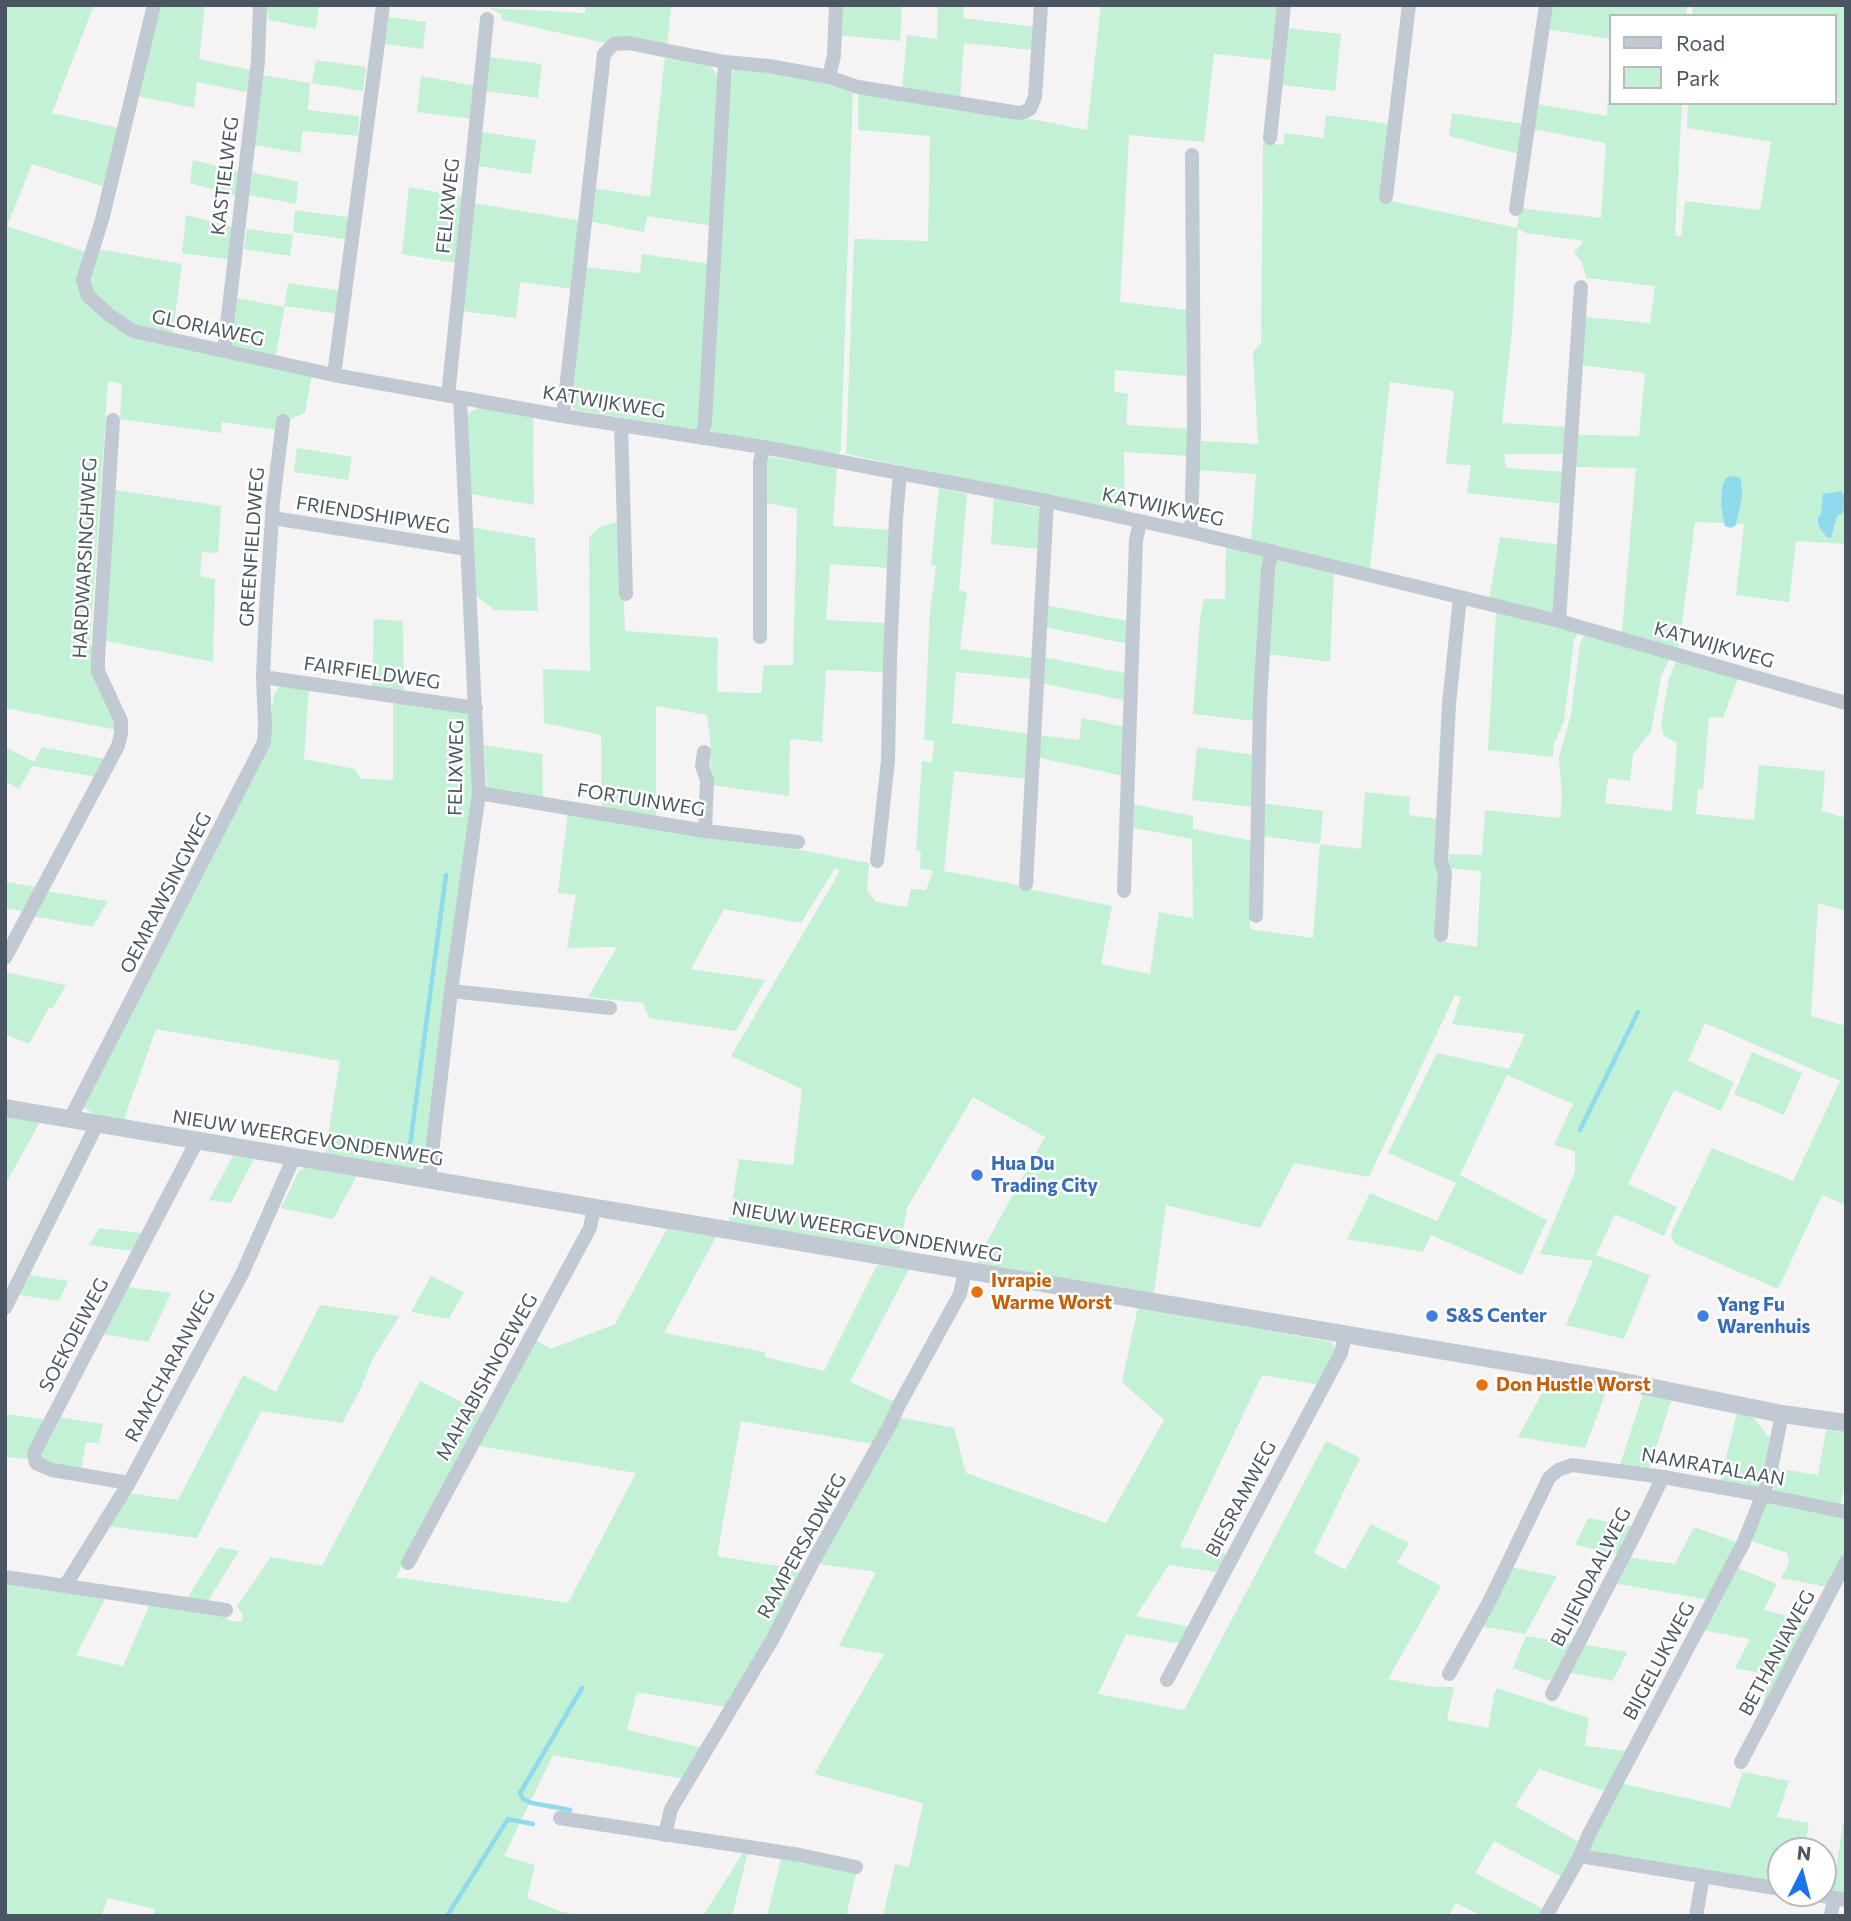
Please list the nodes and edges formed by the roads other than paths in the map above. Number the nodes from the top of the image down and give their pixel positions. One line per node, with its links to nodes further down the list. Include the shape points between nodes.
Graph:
1 (154, 5): 17 (street, GLORIAWEG, via 83,280 88,296 133,331)
2 (260, 5): 17 (street, KASTIELWEG, via 258,61)
3 (383, 5): 18 (street)
4 (836, 5): 11 (street)
5 (1041, 5): 11 (street, via 1035,97 1024,112 858,88)
6 (1284, 5): 12 (street)
7 (1409, 5): 14 (street)
8 (1546, 5): 15 (street)
9 (486, 19): 19 (street, FELIXWEG)
10 (725, 62): 11 (street); 20 (street, via 628,43 614,44 604,54); 24 (street)
11 (829, 77)
12 (1270, 138)
13 (1192, 155): 30 (street)
14 (1386, 197)
15 (1517, 209)
16 (1581, 287): 35 (street)
17 (224, 350): 18 (street, GLORIAWEG)
18 (334, 375): 19 (street, GLORIAWEG)
19 (454, 397): 20 (street, KATWIJKWEG); 31 (street, FELIXWEG)
20 (564, 416): 23 (street, KATWIJKWEG)
21 (113, 420): 49 (street, HARDWARSINGHWEG, via 97,659 121,721 121,733)
22 (283, 421): 28 (street, GREENFIELDWEG)
23 (621, 425): 24 (street, KATWIJKWEG); 33 (street)
24 (702, 438): 25 (street, KATWIJKWEG)
25 (763, 447): 26 (street, KATWIJKWEG); 36 (street)
26 (900, 473): 27 (street, KATWIJKWEG); 44 (street, via 888,761)
27 (1047, 501): 29 (street, KATWIJKWEG); 45 (street)
28 (273, 519): 31 (street, FRIENDSHIPWEG); 37 (street, GREENFIELDWEG)
29 (1140, 522): 30 (street, KATWIJKWEG); 46 (street)
30 (1191, 532): 32 (street, KATWIJKWEG)
31 (467, 549): 39 (street, FELIXWEG)
32 (1272, 551): 34 (street, KATWIJKWEG); 47 (street, via 1260,702)
33 (626, 594)
34 (1460, 597): 35 (street, KATWIJKWEG); 48 (street, via 1449,704)
35 (1559, 621): 38 (street, KATWIJKWEG)
36 (760, 637)
37 (263, 677): 39 (street, FAIRFIELDWEG); 53 (street, OEMRAWSINGWEG, via 264,742)
38 (1846, 703)
39 (477, 708): 41 (street, FELIXWEG)
40 (704, 752): 42 (street)
41 (479, 793): 42 (street, FORTUINWEG); 50 (street, FELIXWEG)
42 (705, 831): 43 (street, FORTUINWEG)
43 (798, 842)
44 (877, 860)
45 (1026, 884)
46 (1124, 891)
47 (1256, 916)
48 (1441, 935)
49 (5, 958)
50 (451, 991): 51 (street); 57 (street, FELIXWEG)
51 (610, 1008)
52 (5, 1108): 53 (street, NIEUW WEERGEVONDENWEG)
53 (70, 1119): 54 (street, NIEUW WEERGEVONDENWEG)
54 (97, 1124): 55 (street, NIEUW WEERGEVONDENWEG); 60 (street)
55 (197, 1141): 56 (street, NIEUW WEERGEVONDENWEG); 65 (street, SOEKDEIWEG, via 34,1453 36,1463 52,1471)
56 (294, 1157): 57 (street, NIEUW WEERGEVONDENWEG); 65 (street, RAMCHARANWEG, via 242,1274)
57 (429, 1178): 58 (street, NIEUW WEERGEVONDENWEG)
58 (594, 1207): 59 (street, NIEUW WEERGEVONDENWEG); 69 (street, MAHABISHNOEWEG, via 590,1228)
59 (965, 1271): 61 (street, NIEUW WEERGEVONDENWEG); 78 (street, RAMPERSADWEG, via 960,1294 891,1423 772,1640 671,1809)
60 (5, 1308)
61 (1345, 1336): 62 (street, NIEUW WEERGEVONDENWEG, via 1610,1379); 74 (street, BIESRAMWEG, via 1341,1353)
62 (1782, 1413): 63 (street, NIEUW WEERGEVONDENWEG); 66 (street, BIJGELUKWEG)
63 (1846, 1423)
64 (1663, 1477): 66 (street, NAMRATALAAN); 73 (street, NAMRATALAAN, via 1572,1465 1549,1478); 75 (street, BLIJENDAALWEG)
65 (129, 1483): 71 (street, RAMCHARANWEG)
66 (1763, 1494): 67 (street, NAMRATALAAN); 79 (street, BIJGELUKWEG, via 1743,1544)
67 (1846, 1512)
68 (1846, 1562): 76 (street, BETHANIAWEG)
69 (408, 1563)
70 (5, 1577): 71 (street)
71 (65, 1586): 72 (street)
72 (226, 1610)
73 (1449, 1674)
74 (1167, 1680)
75 (1552, 1694)
76 (1741, 1762)
77 (560, 1818): 78 (street)
78 (665, 1835): 80 (street)
79 (1580, 1856): 81 (street); 84 (street, BIJGELUKWEG)
80 (856, 1867)
81 (1703, 1876): 82 (street); 85 (street)
82 (1767, 1887)
83 (1840, 1899): 86 (street)
84 (1546, 1916)
85 (1696, 1916)
86 (1831, 1916)

